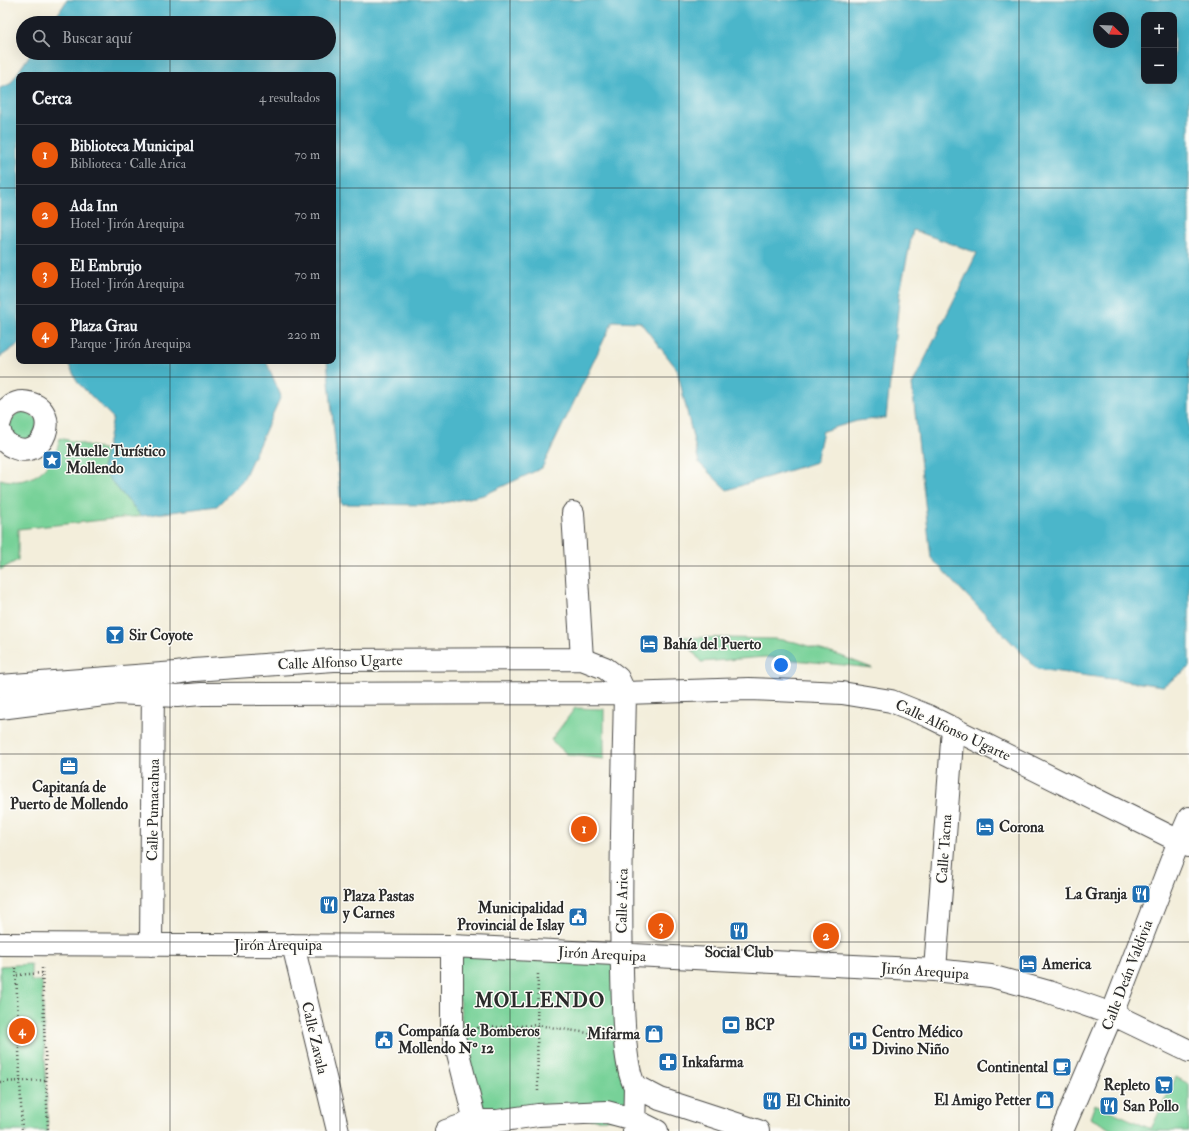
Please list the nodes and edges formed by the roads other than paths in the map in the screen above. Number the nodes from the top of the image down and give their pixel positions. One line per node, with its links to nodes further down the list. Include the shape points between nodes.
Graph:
1 (0, 422): 2 (street, via 11,405 26,402 40,408 45,414 47,430 42,441 25,450 10,446)
2 (0, 432)
3 (573, 513): 4 (street)
4 (582, 660): 6 (street, Calle Alfonso Ugarte, via 334,660 194,670); 9 (street, Calle Alfonso Ugarte, via 605,668 618,678)
5 (80, 680): 6 (street, Calle Alfonso Ugarte); 7 (street); 8 (street, Calle Alfonso Ugarte, via 98,689)
6 (154, 684): 8 (street, Calle Alfonso Ugarte); 9 (street, Calle Alfonso Ugarte, via 177,696); 16 (street, Calle Pumacahua)
7 (0, 686)
8 (116, 693): 10 (street, Calle Alfonso Ugarte)
9 (625, 693): 11 (street, Calle Alfonso Ugarte, via 750,689 842,693 891,701); 18 (street, Calle Arica)
10 (0, 708)
11 (953, 728): 13 (street, Calle Alfonso Ugarte); 19 (street, Calle Tacna)
12 (1189, 818): 13 (street, Calle Deán Valdivia)
13 (1184, 843): 20 (street, Calle Deán Valdivia)
14 (8, 944): 16 (street, Jirón Arequipa)
15 (293, 944): 16 (street, Jirón Arequipa); 17 (street, Jirón Arequipa); 25 (street, Calle Zavala)
16 (151, 945)
17 (452, 946): 18 (street, Jirón Arequipa); 23 (street, via 452,1029)
18 (621, 955): 19 (street, Jirón Arequipa); 22 (street, Calle Arica, via 625,1039 631,1080)
19 (935, 970): 20 (street, Jirón Arequipa, via 991,976 1049,992)
20 (1112, 1014): 21 (street, Jirón Arequipa); 29 (street, Calle Deán Valdivia)
21 (1189, 1052)
22 (635, 1086): 24 (street, Calle Arica); 28 (street, via 660,1099)
23 (475, 1121): 24 (street, via 607,1112); 26 (street)
24 (634, 1125): 27 (street)
25 (338, 1131)
26 (446, 1131)
27 (657, 1131)
28 (758, 1131)
29 (1062, 1131)

